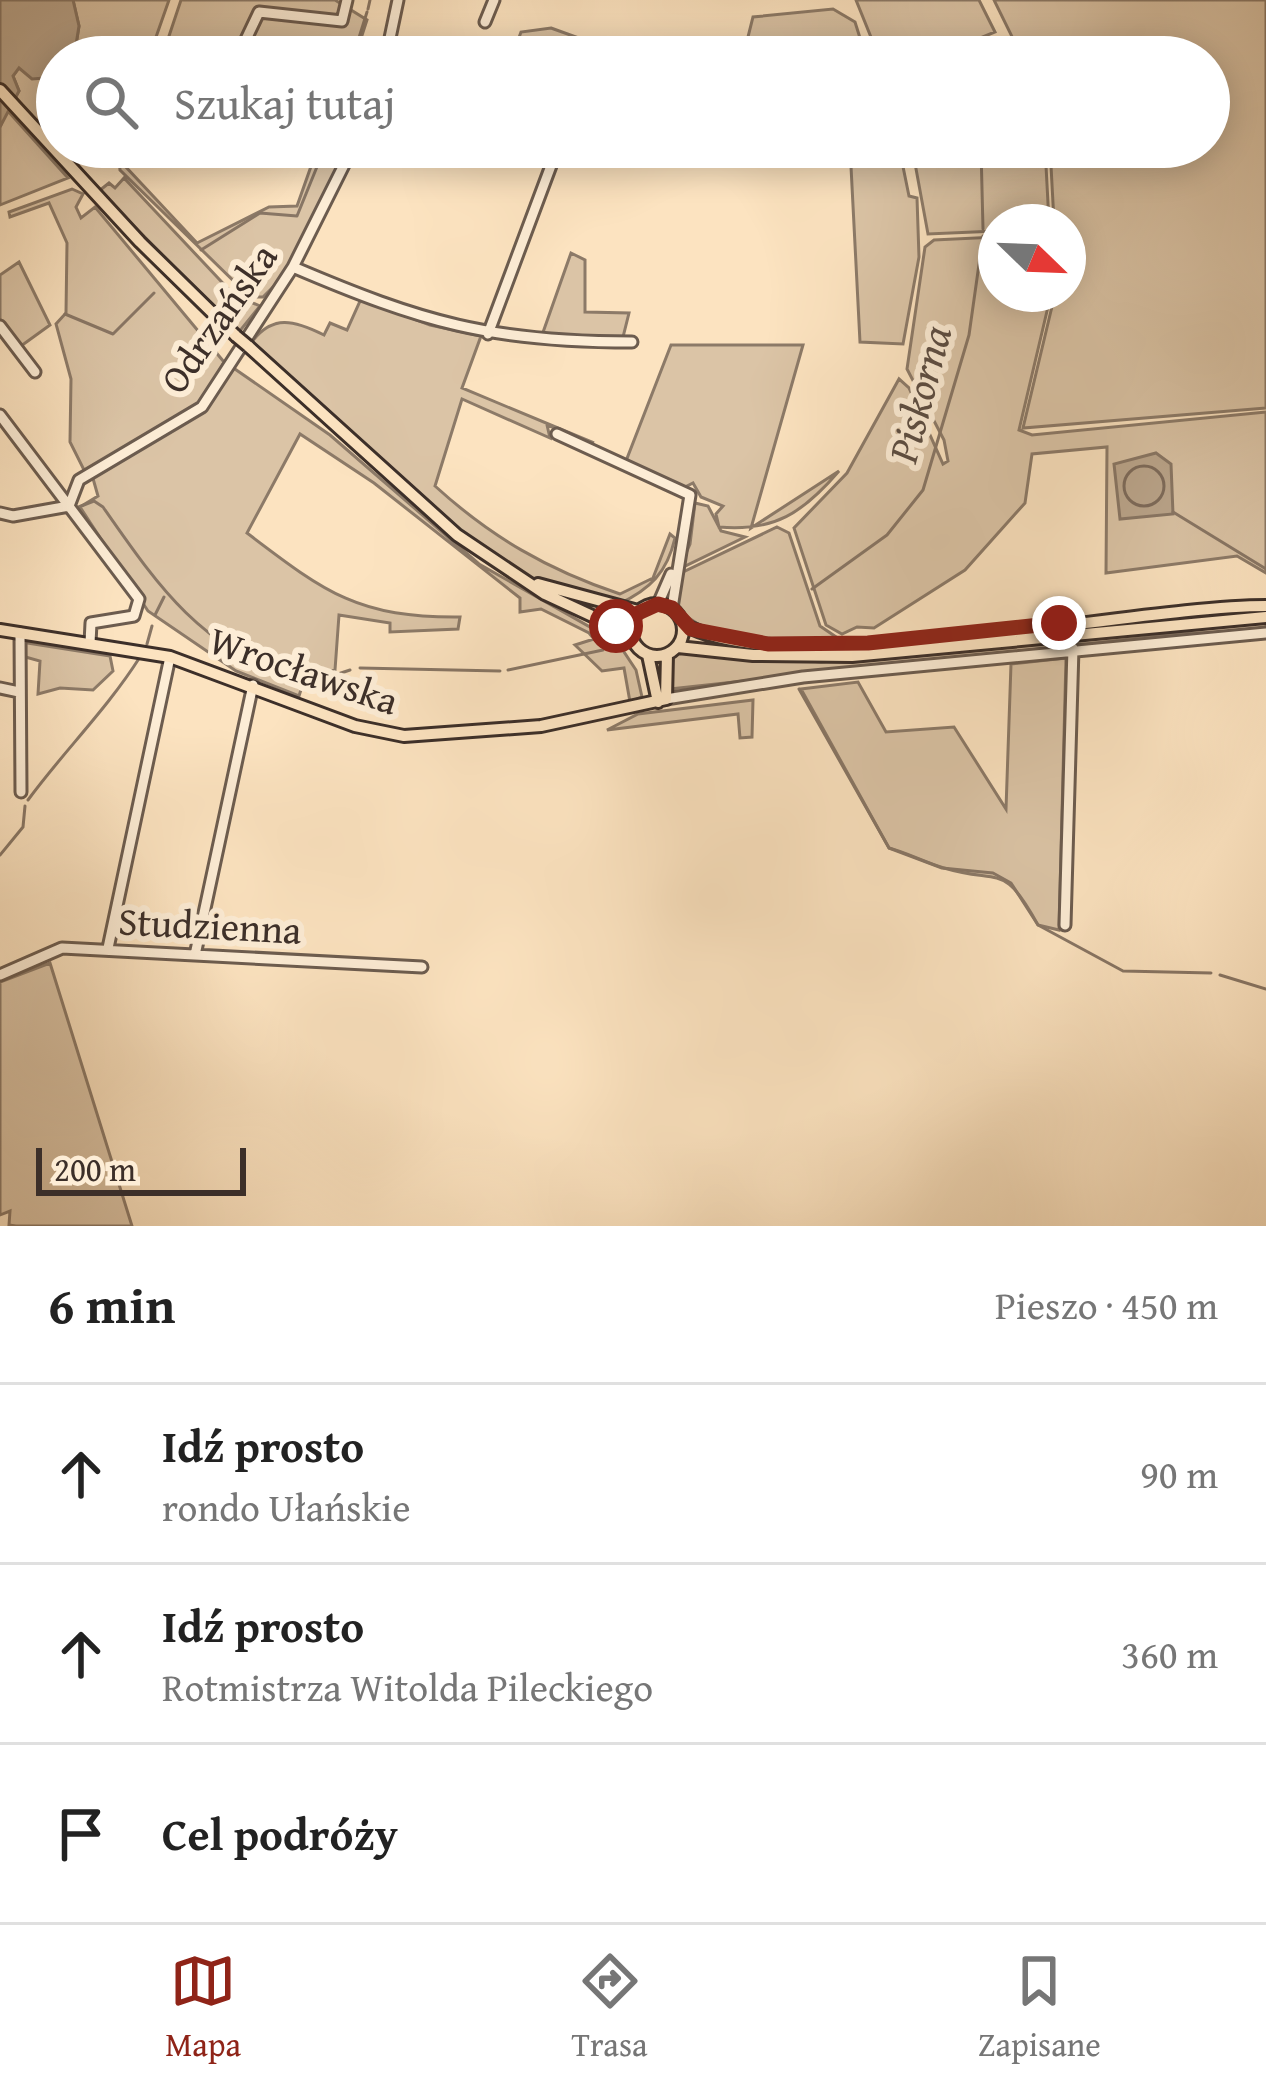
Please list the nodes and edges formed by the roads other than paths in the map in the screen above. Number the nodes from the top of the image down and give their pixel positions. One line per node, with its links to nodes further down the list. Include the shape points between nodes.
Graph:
1 (347, 0): 5 (street, via 342,20 264,10)
2 (398, 0): 6 (street)
3 (494, 0): 4 (street)
4 (485, 22)
5 (246, 36)
6 (390, 36)
7 (0, 90): 8 (main road, bridge)
8 (36, 129)
9 (72, 168): 22 (main road, bridge, via 236,336 440,522)
10 (342, 168): 12 (street, Odrzańska)
11 (550, 168): 14 (street)
12 (292, 267): 14 (street, via 412,316); 19 (street, Odrzańska, via 202,407 84,476)
13 (0, 326): 16 (street)
14 (488, 334): 15 (street)
15 (632, 342)
16 (35, 372)
17 (0, 415): 19 (street)
18 (557, 434): 21 (street, via 690,495)
19 (69, 506): 20 (street); 33 (street, via 139,599 138,613 91,623)
20 (0, 513)
21 (676, 563): 23 (street); 25 (street)
22 (519, 577): 26 (main road); 32 (main road)
23 (658, 604): 25 (main road); 26 (main road)
24 (1266, 606): 28 (main road, via 818,646 739,641)
25 (672, 608): 28 (main road)
26 (638, 611): 32 (main road)
27 (1266, 617): 35 (main road, via 852,656)
28 (683, 624): 35 (main road)
29 (0, 630): 30 (main road, Wrocławska)
30 (20, 633): 33 (main road, Wrocławska); 40 (street)
31 (1266, 633): 34 (street, Wrocławska)
32 (631, 634): 36 (main road)
33 (90, 643): 37 (main road, Wrocławska)
34 (1073, 648): 41 (street, Wrocławska, via 756,682); 43 (street)
35 (673, 651): 36 (main road); 41 (main road)
36 (649, 655): 41 (main road)
37 (170, 657): 38 (main road, Wrocławska); 44 (street)
38 (253, 686): 41 (main road, Wrocławska, via 404,736 563,723); 45 (street)
39 (0, 688): 40 (street)
40 (19, 692): 42 (street)
41 (662, 700)
42 (21, 792)
43 (1065, 925)
44 (108, 948): 45 (street, Studzienna); 47 (street, Studzienna, via 62,948)
45 (194, 955): 46 (street, Studzienna)
46 (422, 968)
47 (0, 975)

